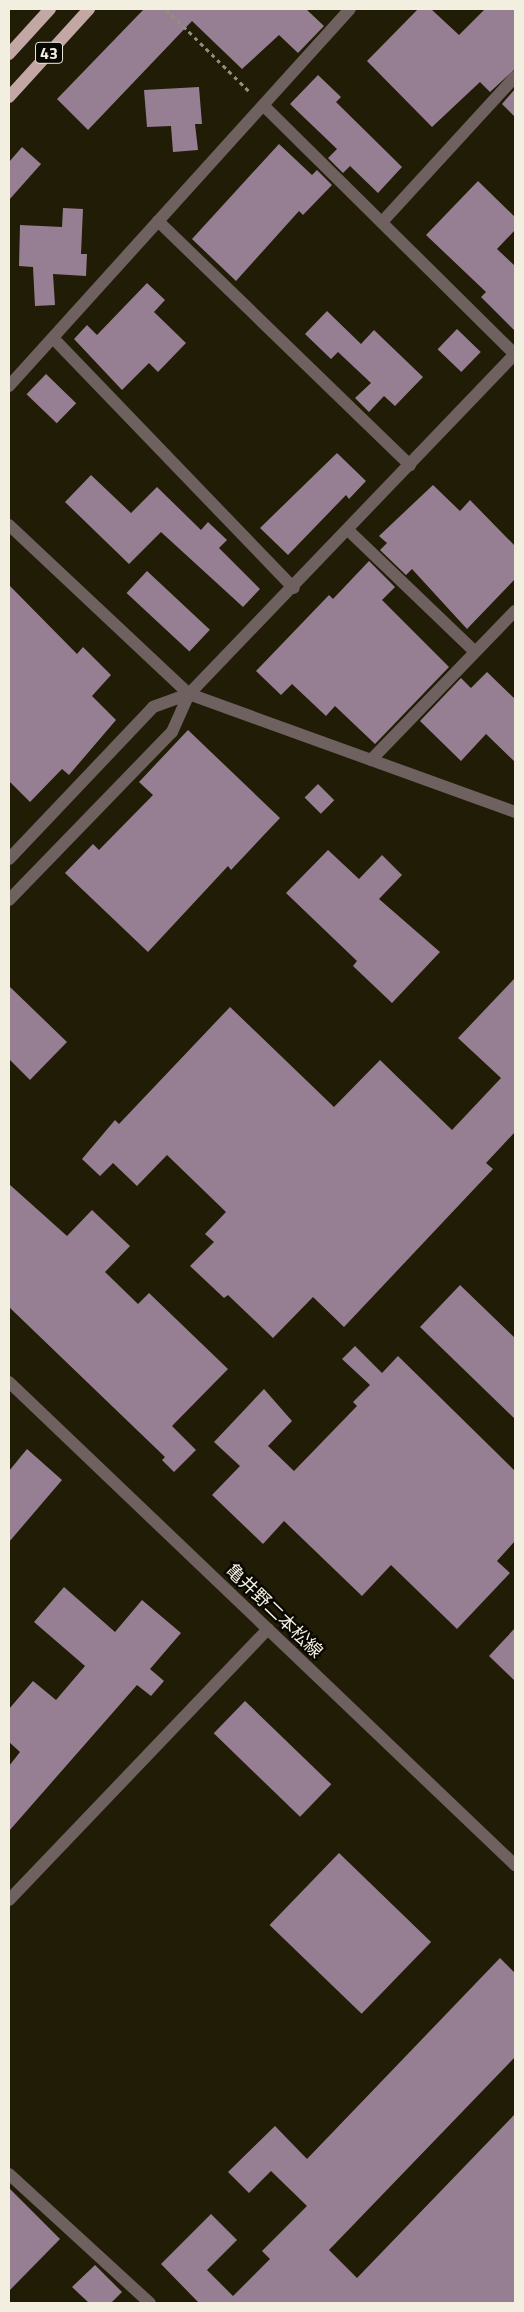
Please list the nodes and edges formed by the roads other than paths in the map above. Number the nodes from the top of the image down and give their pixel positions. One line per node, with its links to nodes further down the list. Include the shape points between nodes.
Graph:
1 (50, 9): 4 (main road, 43)
2 (89, 9): 6 (main road, 43)
3 (350, 9): 7 (street)
4 (9, 54)
5 (515, 77): 9 (street)
6 (9, 97)
7 (264, 106): 8 (street); 9 (street)
8 (158, 221): 10 (street); 13 (street)
9 (382, 222): 11 (street)
10 (52, 338): 12 (street); 16 (street)
11 (515, 354): 13 (street)
12 (9, 386)
13 (410, 464): 15 (street)
14 (9, 525): 19 (street)
15 (348, 530): 16 (street); 18 (street)
16 (294, 588): 19 (street)
17 (515, 611): 18 (street)
18 (475, 652): 20 (street)
19 (189, 694): 20 (street); 22 (street, via 153,707); 23 (street, via 172,732)
20 (371, 760): 21 (street)
21 (515, 812)
22 (9, 859)
23 (9, 900)
24 (9, 1382): 25 (street, 亀井野二本松線)
25 (268, 1629): 26 (street, 亀井野二本松線); 27 (street)
26 (515, 1865)
27 (9, 1898)
28 (9, 2174): 29 (street)
29 (140, 2294): 30 (street); 31 (street)
30 (131, 2303)
31 (150, 2303)

